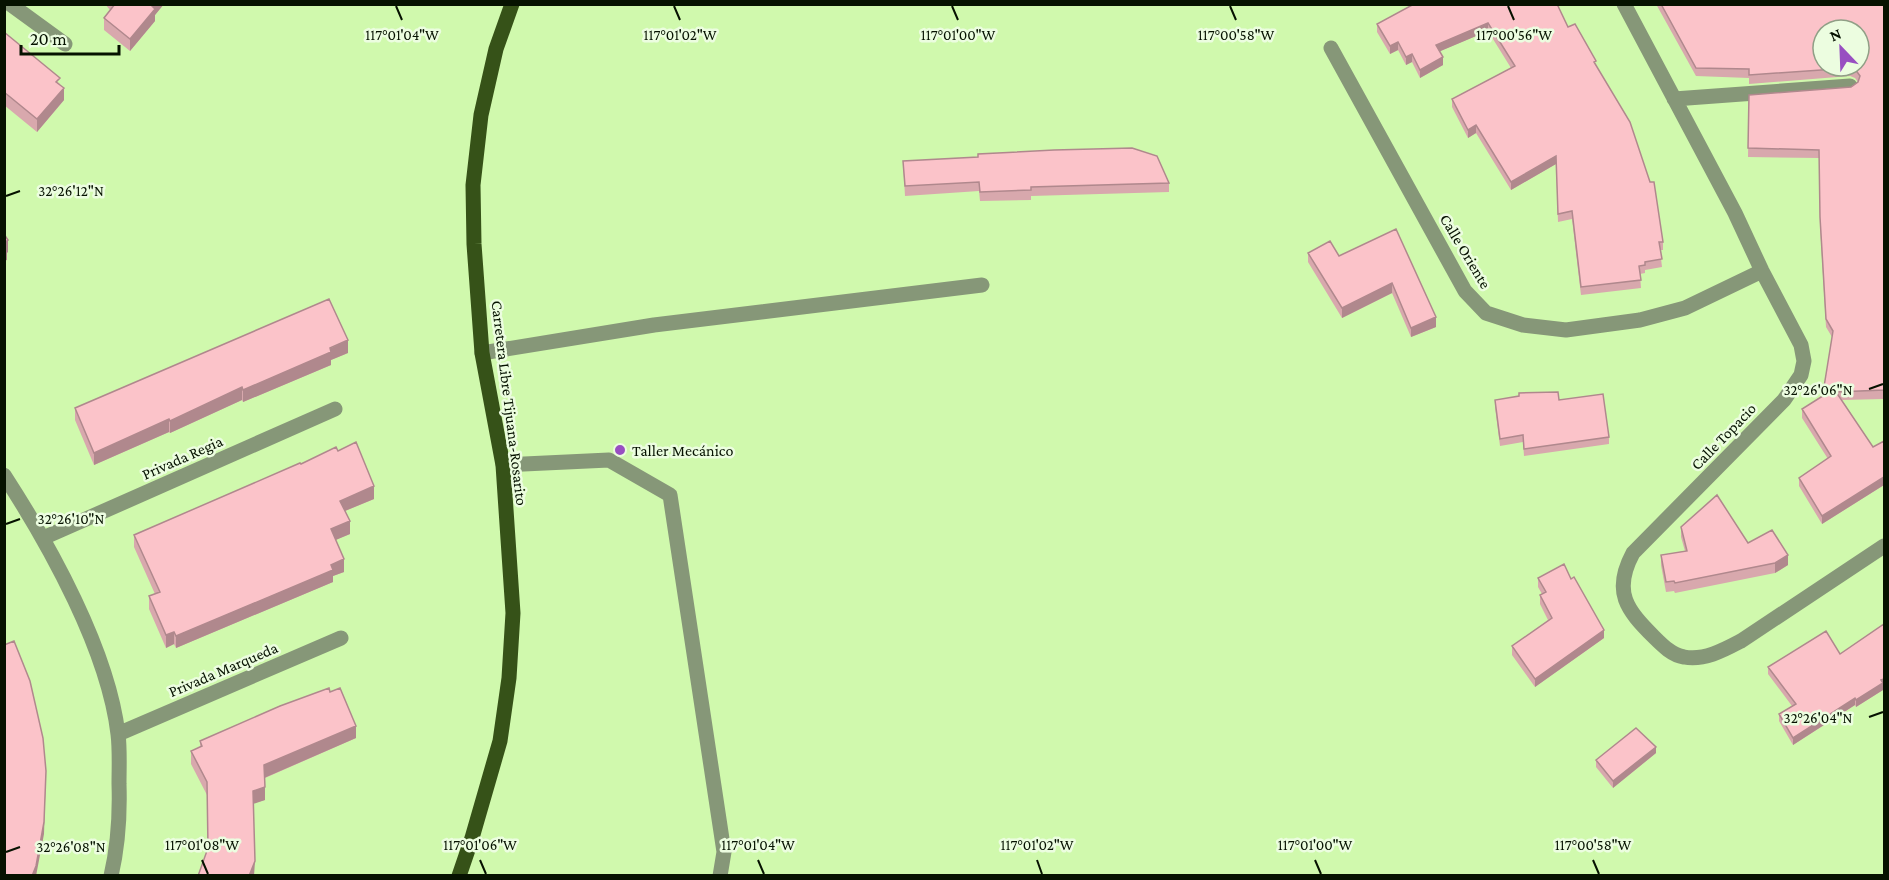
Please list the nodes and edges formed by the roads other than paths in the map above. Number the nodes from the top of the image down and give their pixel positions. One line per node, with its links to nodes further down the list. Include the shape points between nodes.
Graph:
1 (10, 4): 4 (street)
2 (512, 4): 10 (main road, Carretera Libre Tijuana-Rosarito, via 496,48 481,115 473,185)
3 (1624, 4): 7 (street, Calle Topacio)
4 (66, 44)
5 (1331, 48): 8 (street, Calle Oriente, via 1465,291 1486,313 1522,325 1566,330 1640,320 1684,308)
6 (1850, 86): 7 (street)
7 (1674, 99): 8 (street, Calle Topacio)
8 (1762, 272): 15 (street, Calle Topacio, via 1801,345 1802,375 1784,400 1633,553 1624,577 1626,603 1634,617 1666,649 1683,657 1701,658 1741,641)
9 (982, 285): 10 (street, via 654,325)
10 (482, 353): 12 (main road, Carretera Libre Tijuana-Rosarito)
11 (335, 409): 14 (street, Privada Regia)
12 (503, 465): 19 (main road, Carretera Libre Tijuana-Rosarito, via 513,613 509,678 500,741); 20 (street, via 609,460 670,495 724,852)
13 (4, 475): 14 (street)
14 (43, 538): 17 (street, via 87,628 109,690)
15 (1884, 546)
16 (342, 638): 17 (street, Privada Marqueda)
17 (118, 734): 18 (street, via 120,807)
18 (111, 876)
19 (459, 876)
20 (720, 876)

